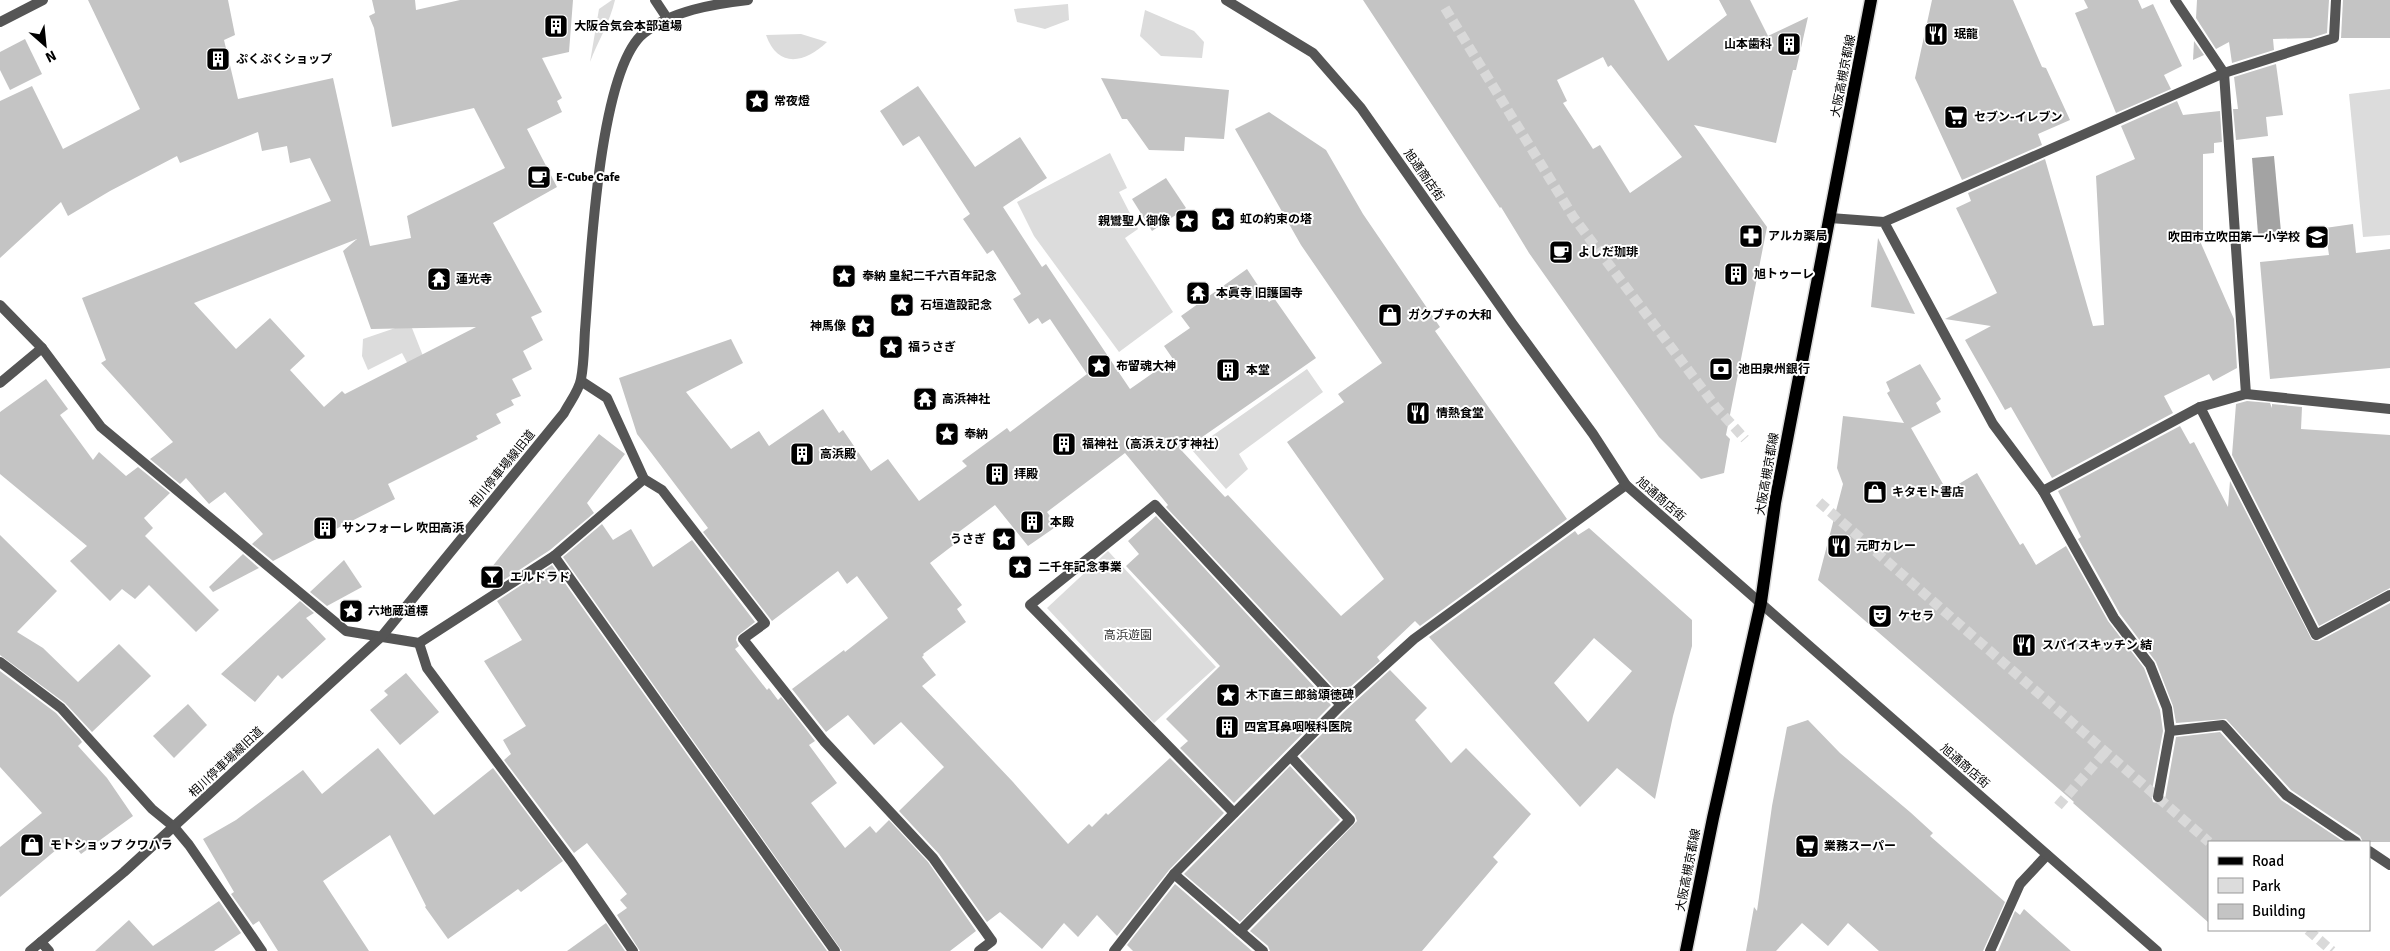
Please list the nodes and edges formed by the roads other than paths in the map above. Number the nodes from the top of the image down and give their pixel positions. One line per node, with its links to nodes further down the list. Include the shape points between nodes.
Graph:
1 (43, 0): 9 (street)
2 (655, 0): 8 (street)
3 (748, 0): 8 (street, 相川停車場線旧道)
4 (1226, 0): 21 (street, 旭通商店街, via 1313,53 1361,108)
5 (1871, 0): 11 (main road, 大阪高槻京都線)
6 (2175, 0): 10 (street)
7 (2336, 0): 10 (street, via 2334,38)
8 (667, 18): 15 (street, 相川停車場線旧道, via 642,34 627,54 608,111 592,241)
9 (0, 22)
10 (2224, 73): 12 (street); 17 (street)
11 (1830, 218): 12 (street); 25 (main road, 大阪高槻京都線, via 1775,503)
12 (1884, 222): 22 (street, via 1993,424)
13 (0, 305): 14 (street)
14 (42, 348): 16 (street); 26 (street, via 101,427 346,631)
15 (581, 381): 20 (street, via 607,398); 26 (street, 相川停車場線旧道, via 564,413)
16 (0, 383)
17 (2246, 394): 18 (street); 19 (street)
18 (2200, 407): 22 (street); 24 (street, via 2316,635)
19 (2390, 409)
20 (644, 479): 23 (street); 47 (street, via 662,490 765,623 743,639 824,741 933,858 992,941)
21 (1626, 485): 25 (street, 旭通商店街); 29 (street, via 1414,639)
22 (2043, 491): 30 (street, via 2114,618 2150,665 2167,708)
23 (554, 556): 27 (street); 46 (street)
24 (2390, 595)
25 (1761, 602): 37 (street, 旭通商店街); 50 (main road, 大阪高槻京都線)
26 (382, 636): 27 (street); 34 (street, 相川停車場線旧道)
27 (419, 643): 45 (street, via 427,668 571,861)
28 (0, 662): 34 (street, via 60,708 152,810)
29 (1341, 705): 31 (street); 33 (street, via 1156,505 1030,606)
30 (2170, 731): 32 (street); 35 (street, via 2223,724 2286,795)
31 (1291, 757): 33 (street); 40 (street, via 1350,820)
32 (2158, 797)
33 (1234, 813): 39 (street)
34 (174, 827): 41 (street, 相川停車場線旧道); 44 (street)
35 (2355, 841)
36 (2370, 852): 38 (street)
37 (2047, 856): 51 (street, via 2020,884); 52 (street, 旭通商店街)
38 (2390, 865)
39 (1174, 874): 40 (street); 48 (street)
40 (1240, 931): 49 (street)
41 (42, 942): 42 (street, 相川停車場線旧道); 43 (street)
42 (30, 951)
43 (49, 951)
44 (262, 951)
45 (633, 951)
46 (835, 951)
47 (979, 951)
48 (1114, 951)
49 (1263, 951)
50 (1686, 951)
51 (1990, 951)
52 (2157, 951)

